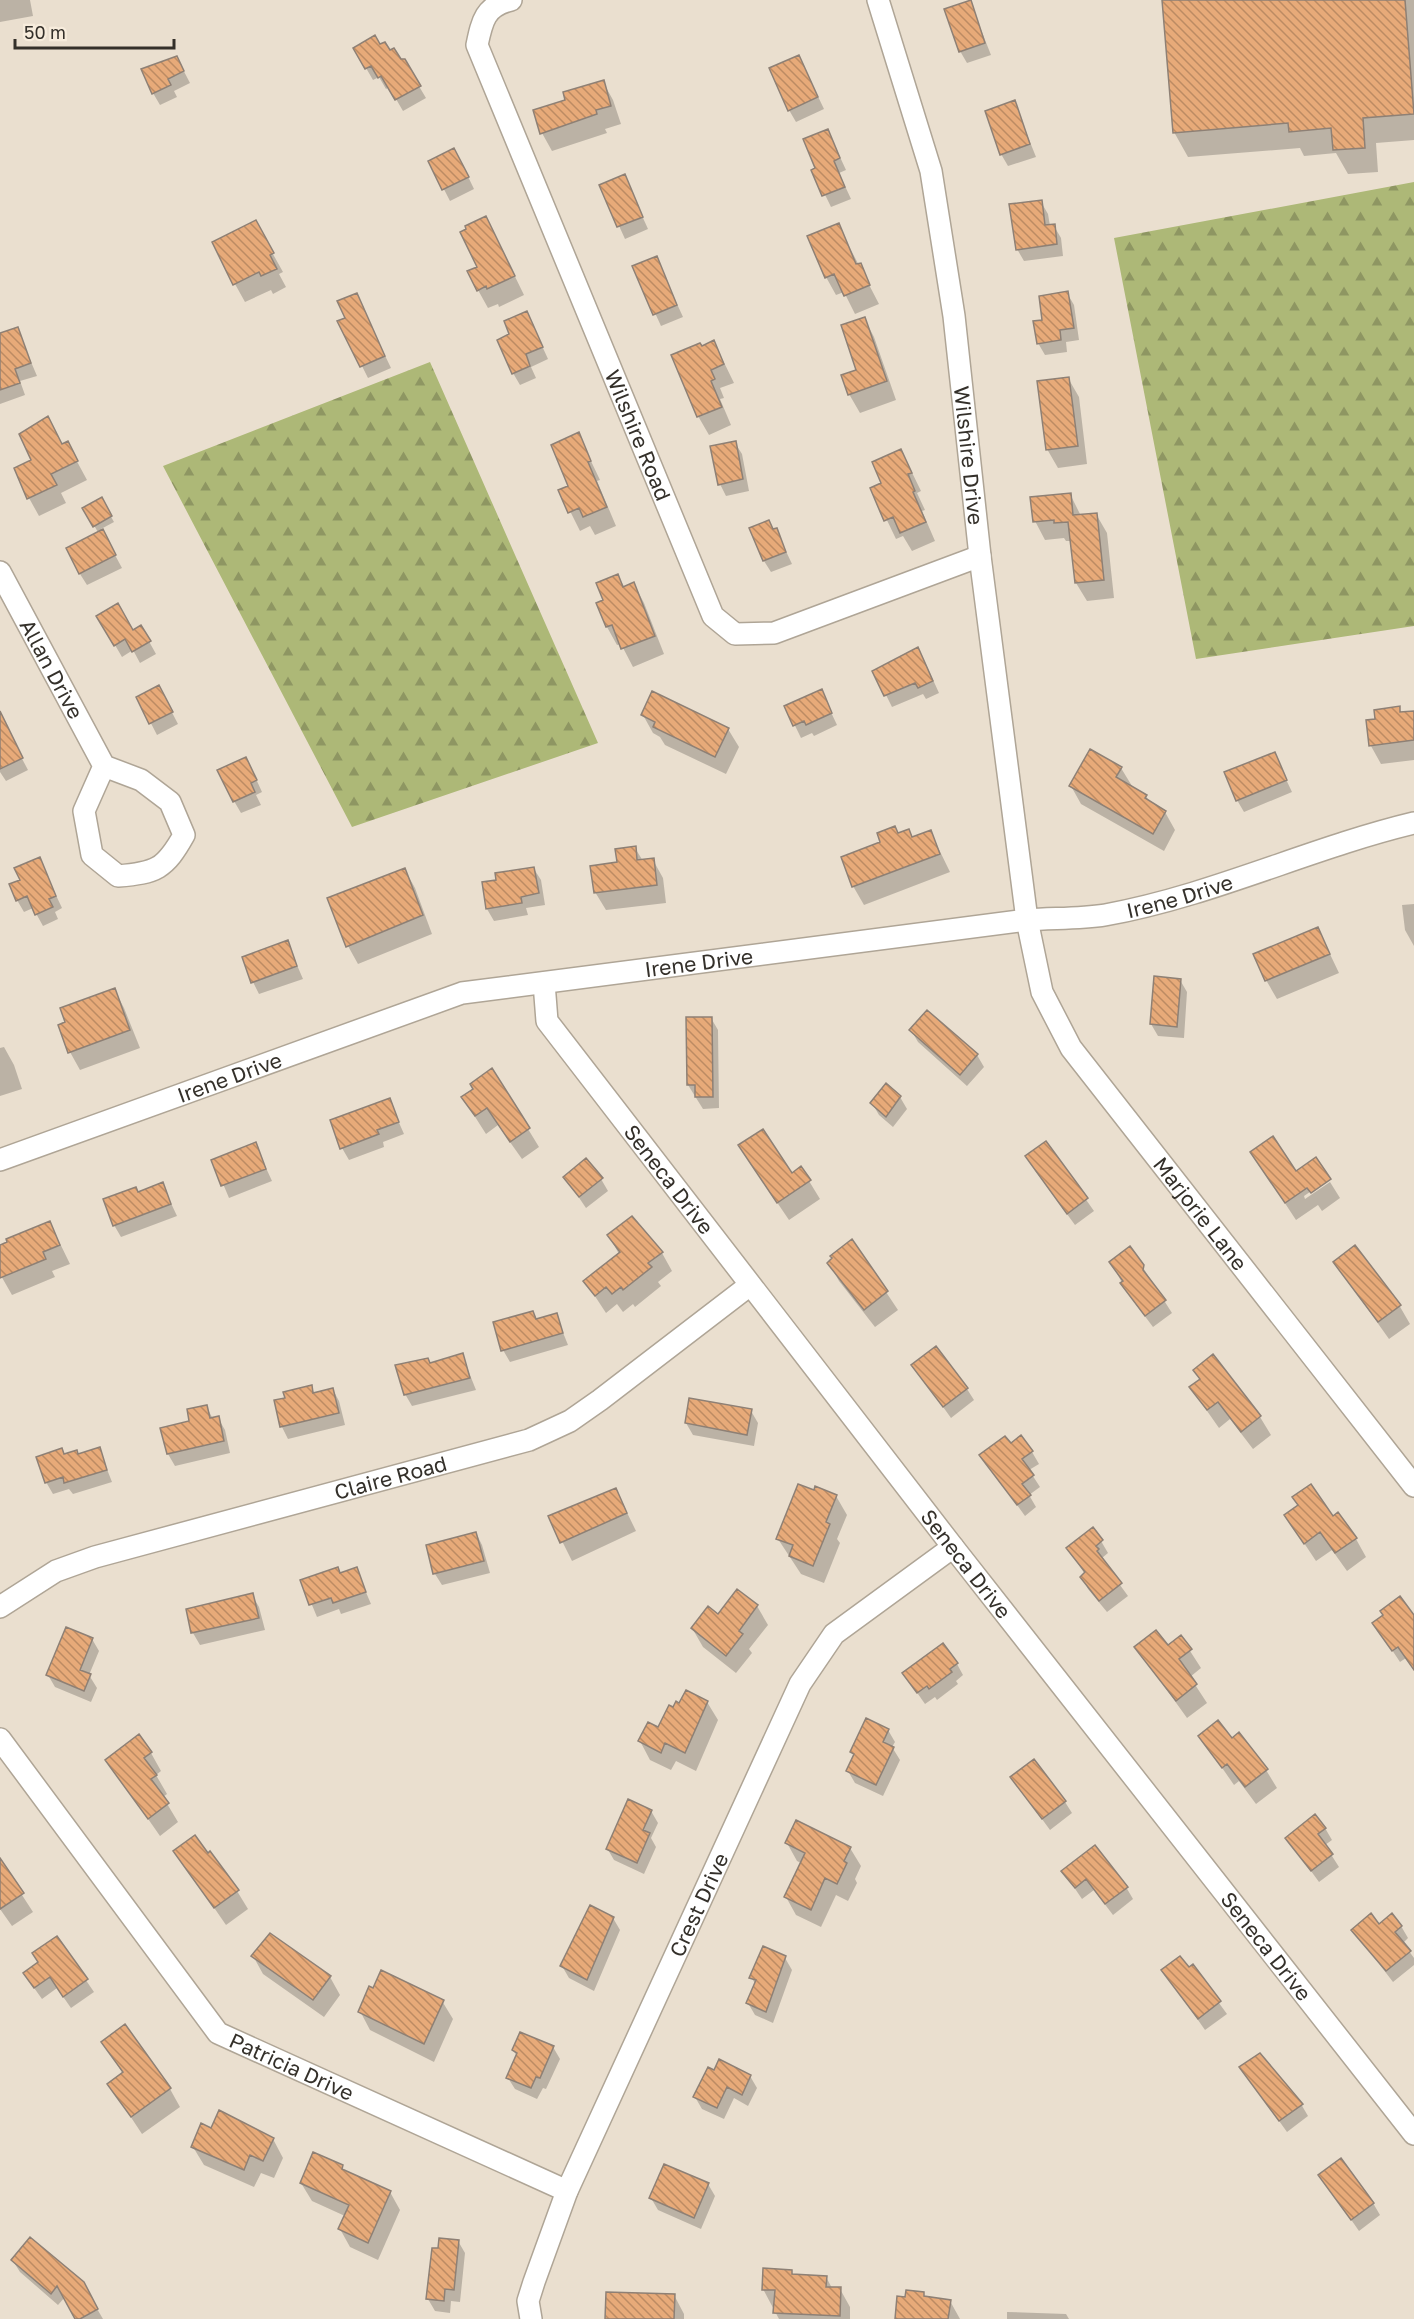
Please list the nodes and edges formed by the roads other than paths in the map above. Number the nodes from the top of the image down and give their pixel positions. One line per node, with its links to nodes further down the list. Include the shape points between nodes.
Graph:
1 (512, 0): 3 (street, Wilshire Road, via 498,3 482,19 477,45 713,616 735,634 774,633)
2 (878, 0): 3 (street, Wilshire Drive, via 931,171 954,316)
3 (980, 556): 7 (street, Wilshire Drive)
4 (0, 572): 5 (street, Allan Drive)
5 (104, 766): 5 (street, via 141,780 170,802 184,835 171,858 147,874 118,876 92,855 84,811)
6 (1414, 823): 7 (street, Irene Drive, via 1207,888 1104,915)
7 (1027, 920): 8 (street, Irene Drive); 11 (street, Marjorie Lane, via 1042,992 1071,1048)
8 (544, 983): 9 (street, Irene Drive, via 462,993); 10 (street, Seneca Drive, via 547,1021)
9 (0, 1160)
10 (750, 1285): 12 (street, Seneca Drive); 13 (street, Claire Road, via 600,1400 570,1421 529,1440 95,1557 56,1571)
11 (1414, 1485)
12 (953, 1547): 15 (street, Seneca Drive); 16 (street, Crest Drive, via 834,1634 800,1684)
13 (0, 1607)
14 (0, 1739): 16 (street, Patricia Drive, via 218,2032)
15 (1414, 2134)
16 (567, 2191): 17 (street, Crest Drive, via 528,2301)
17 (531, 2319)

